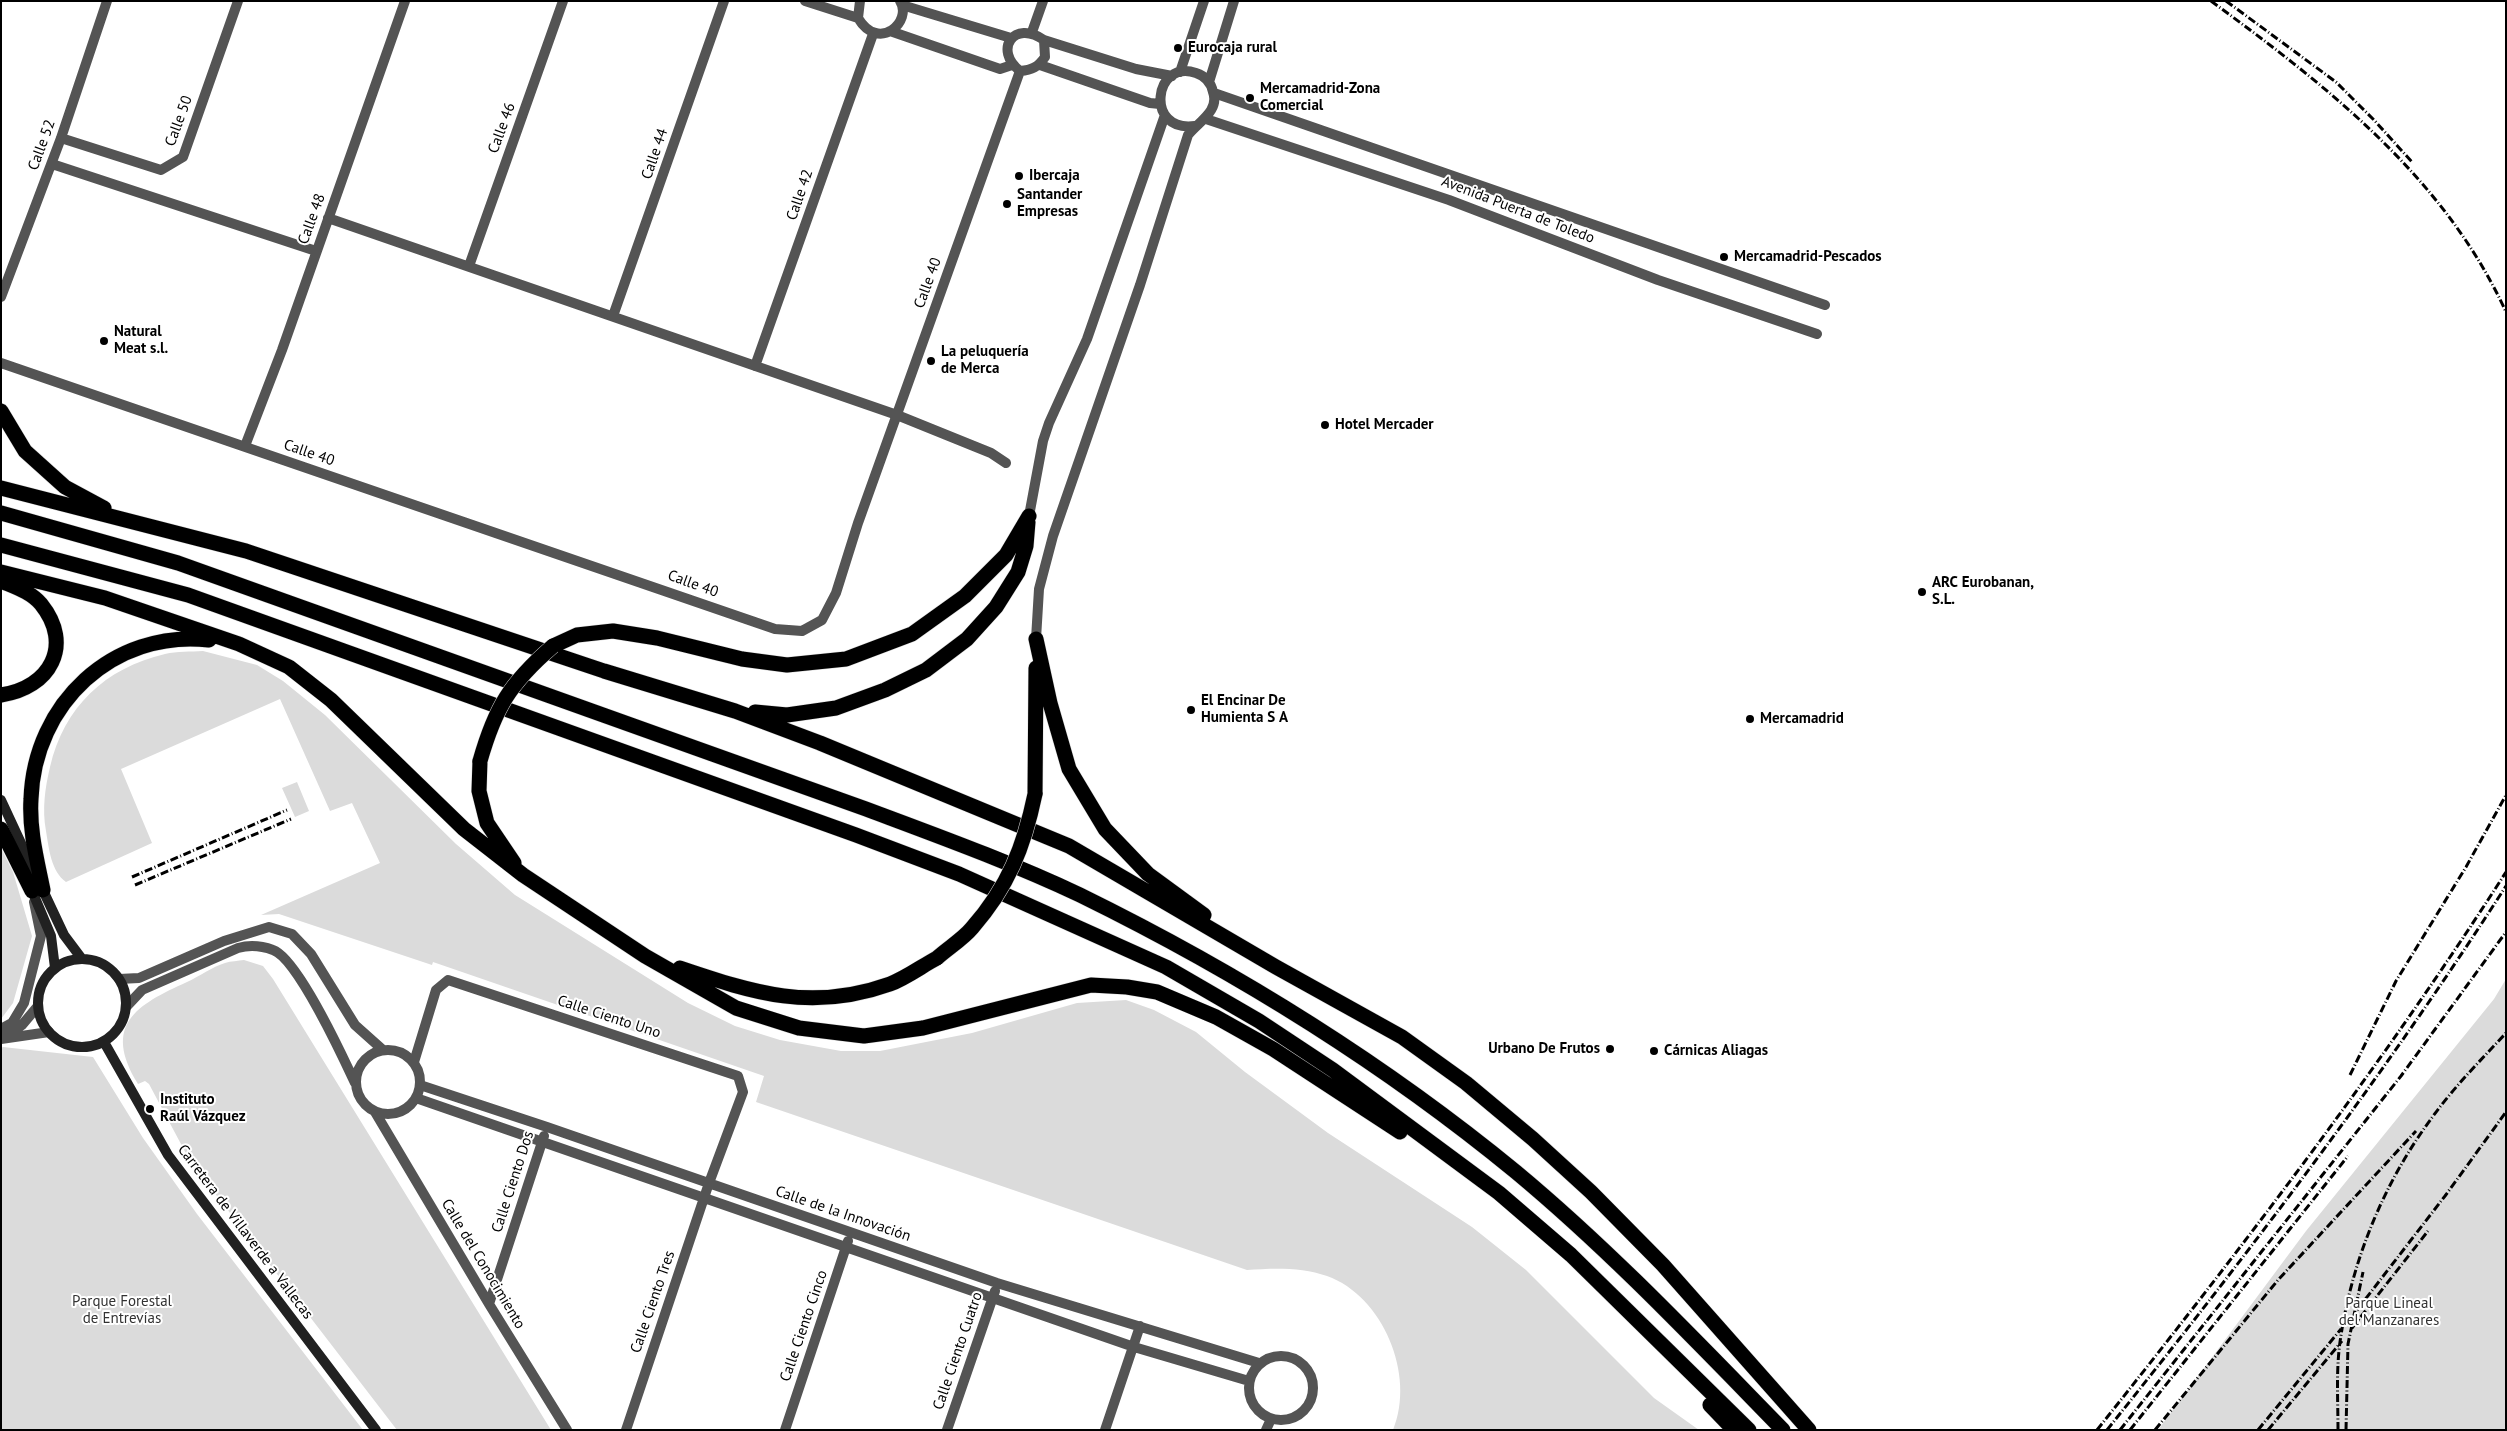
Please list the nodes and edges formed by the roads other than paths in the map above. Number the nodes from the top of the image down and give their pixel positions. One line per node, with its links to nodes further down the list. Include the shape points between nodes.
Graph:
1 (107, 1): 27 (street, Calle 52)
2 (238, 1): 27 (street, Calle 50, via 183,157 161,170)
3 (405, 1): 29 (street, Calle 48)
4 (563, 1): 31 (street, Calle 46)
5 (724, 1): 34 (street, Calle 44)
6 (805, 1): 12 (street)
7 (860, 1): 12 (street)
8 (1043, 1): 14 (street)
9 (1204, 1): 20 (street)
10 (1234, 1): 21 (street)
11 (901, 3): 13 (street, via 903,14 899,24); 16 (street)
12 (858, 18): 15 (street)
13 (890, 31): 15 (street); 19 (street, via 1000,69)
14 (1032, 32): 16 (street); 17 (street)
15 (873, 34): 37 (street, Calle 42)
16 (1011, 38): 19 (street, via 1007,48)
17 (1044, 40): 18 (street, via 1045,58); 20 (street, via 1136,69)
18 (1040, 66): 19 (street, via 1030,71); 23 (street)
19 (1016, 68): 39 (street, Calle 40)
20 (1176, 74): 21 (street, via 1190,71 1202,75); 23 (street, via 1164,83)
21 (1209, 82): 22 (street)
22 (1214, 93): 25 (street, via 1213,108); 33 (street, Avenida Puerta de Toledo)
23 (1160, 104): 24 (street)
24 (1165, 115): 26 (street, via 1176,124); 44 (street, via 1087,339 1049,423)
25 (1206, 118): 26 (street); 35 (street, Avenida Puerta de Toledo, via 1449,200 1658,280)
26 (1196, 126): 49 (street, via 1188,135 1053,536 1039,589)
27 (61, 138): 28 (street, Calle 52)
28 (52, 164): 30 (street); 32 (street, Calle 52)
29 (328, 218): 30 (street, Calle 48); 31 (street)
30 (316, 251): 40 (street, Calle 48)
31 (469, 266): 34 (street)
32 (1, 298)
33 (1825, 305)
34 (613, 316): 37 (street)
35 (1817, 334)
36 (1, 363): 40 (street, Calle 40)
37 (755, 366): 39 (street)
38 (1, 411): 45 (highway, via 25,452 64,487)
39 (897, 415): 40 (street, Calle 40, via 836,593 822,620 802,631 775,629); 41 (street, via 991,453)
40 (245, 446)
41 (1006, 463)
42 (1, 488): 45 (highway)
43 (1, 513): 99 (highway, via 178,563 866,809 970,848 1069,891 1170,941 1272,998 1346,1046 1420,1097 1516,1172 1588,1236)
44 (1029, 516): 52 (highway, via 1026,546 1018,572 996,607 967,639 926,670 836,708 787,715); 56 (highway, bridge, via 1006,555 964,596 912,634 846,659 787,665 742,659 614,631 577,635 553,646 532,664 506,696 490,724 480,761 479,791 487,824)
45 (125, 519): 52 (highway, via 246,551)
46 (1, 545): 77 (highway, via 188,595 959,874 1166,968 1259,1021 1333,1070)
47 (1, 572): 50 (highway, via 105,598)
48 (1, 581): 51 (highway, via 26,592 40,603 56,636 56,654 36,683 18,693)
49 (1036, 639): 58 (highway, bridge, via 1035,794 1027,832 1005,885 972,929 937,958 890,983 839,997 787,998 736,987); 60 (highway, via 1069,769 1105,829 1148,874)
50 (239, 644): 56 (highway, via 289,667 331,700 464,829); 57 (highway, via 189,638 134,648 84,679 68,696 44,739 35,771 31,828)
51 (1, 695)
52 (734, 711): 60 (highway, via 1069,846)
53 (1, 800): 57 (main road)
54 (1, 816): 57 (main road)
55 (1, 830): 57 (highway)
56 (523, 875): 58 (highway)
57 (38, 890): 59 (main road); 61 (main road, via 51,936); 66 (street, via 41,936 24,1003)
58 (646, 956): 77 (highway, via 736,1008 798,1028 864,1036 923,1028 1091,985 1157,992 1216,1017 1273,1049)
59 (82, 959): 61 (main road); 62 (main road, via 103,965)
60 (1276, 967): 100 (highway, via 1402,1037 1466,1083 1533,1139 1663,1265)
61 (55, 968): 63 (main road, via 42,986)
62 (119, 979): 64 (main road, via 125,992); 68 (street, via 139,978 269,927 292,934 311,954 355,1025)
63 (38, 1006): 65 (main road); 66 (street, via 22,1025)
64 (126, 1007): 67 (main road, via 123,1021); 70 (street, via 142,990 238,948 248,946 274,950 297,973)
65 (49, 1032): 66 (street); 67 (main road, via 61,1042 75,1047 90,1047)
66 (2, 1035)
67 (104, 1042): 90 (main road, Carretera de Villaverde a Vallecas, via 168,1155)
68 (383, 1050): 69 (street, via 400,1052); 70 (street, via 366,1058 356,1074)
69 (414, 1062): 71 (street); 76 (street, Calle Ciento Uno, via 436,990 448,980 738,1076 743,1092)
70 (356, 1083): 73 (street, via 361,1100)
71 (420, 1085): 72 (street); 74 (street, Calle de la Innovación)
72 (416, 1098): 73 (street, via 403,1111 394,1114); 75 (street, Calle de la Innovación)
73 (375, 1112): 83 (street, Calle del Conocimiento)
74 (548, 1127): 75 (street, Calle Ciento Dos); 76 (street, Calle de la Innovación)
75 (543, 1141): 78 (street, Calle de la Innovación); 83 (street, Calle Ciento Dos)
76 (709, 1183): 78 (street, Calle Ciento Tres); 79 (street, Calle de la Innovación)
77 (1499, 1193): 84 (highway, via 1571,1255)
78 (704, 1196): 80 (street, Calle de la Innovación); 92 (street, Calle Ciento Tres)
79 (851, 1232): 80 (street, Calle Ciento Cinco); 81 (street, Calle de la Innovación)
80 (847, 1246): 82 (street, Calle de la Innovación); 93 (street, Calle Ciento Cinco)
81 (997, 1283): 82 (street, Calle Ciento Cuatro); 85 (street, Calle de la Innovación)
82 (993, 1296): 86 (street, Calle de la Innovación); 94 (street, Calle Ciento Cuatro)
83 (489, 1304): 91 (street, Calle del Conocimiento)
84 (1625, 1308): 97 (highway); 98 (highway)
85 (1140, 1326): 86 (street); 87 (street, Calle de la Innovación)
86 (1134, 1347): 88 (street, Calle de la Innovación); 95 (street)
87 (1259, 1363): 88 (street); 89 (street, via 1269,1357 1291,1357 1308,1370 1312,1381 1311,1397 1303,1412 1294,1418)
88 (1249, 1382): 89 (street, via 1252,1404)
89 (1271, 1419): 96 (street)
90 (376, 1430)
91 (568, 1430)
92 (626, 1430)
93 (785, 1430)
94 (947, 1430)
95 (1105, 1430)
96 (1266, 1430)
97 (1734, 1430)
98 (1749, 1430)
99 (1783, 1430)
100 (1809, 1430)

